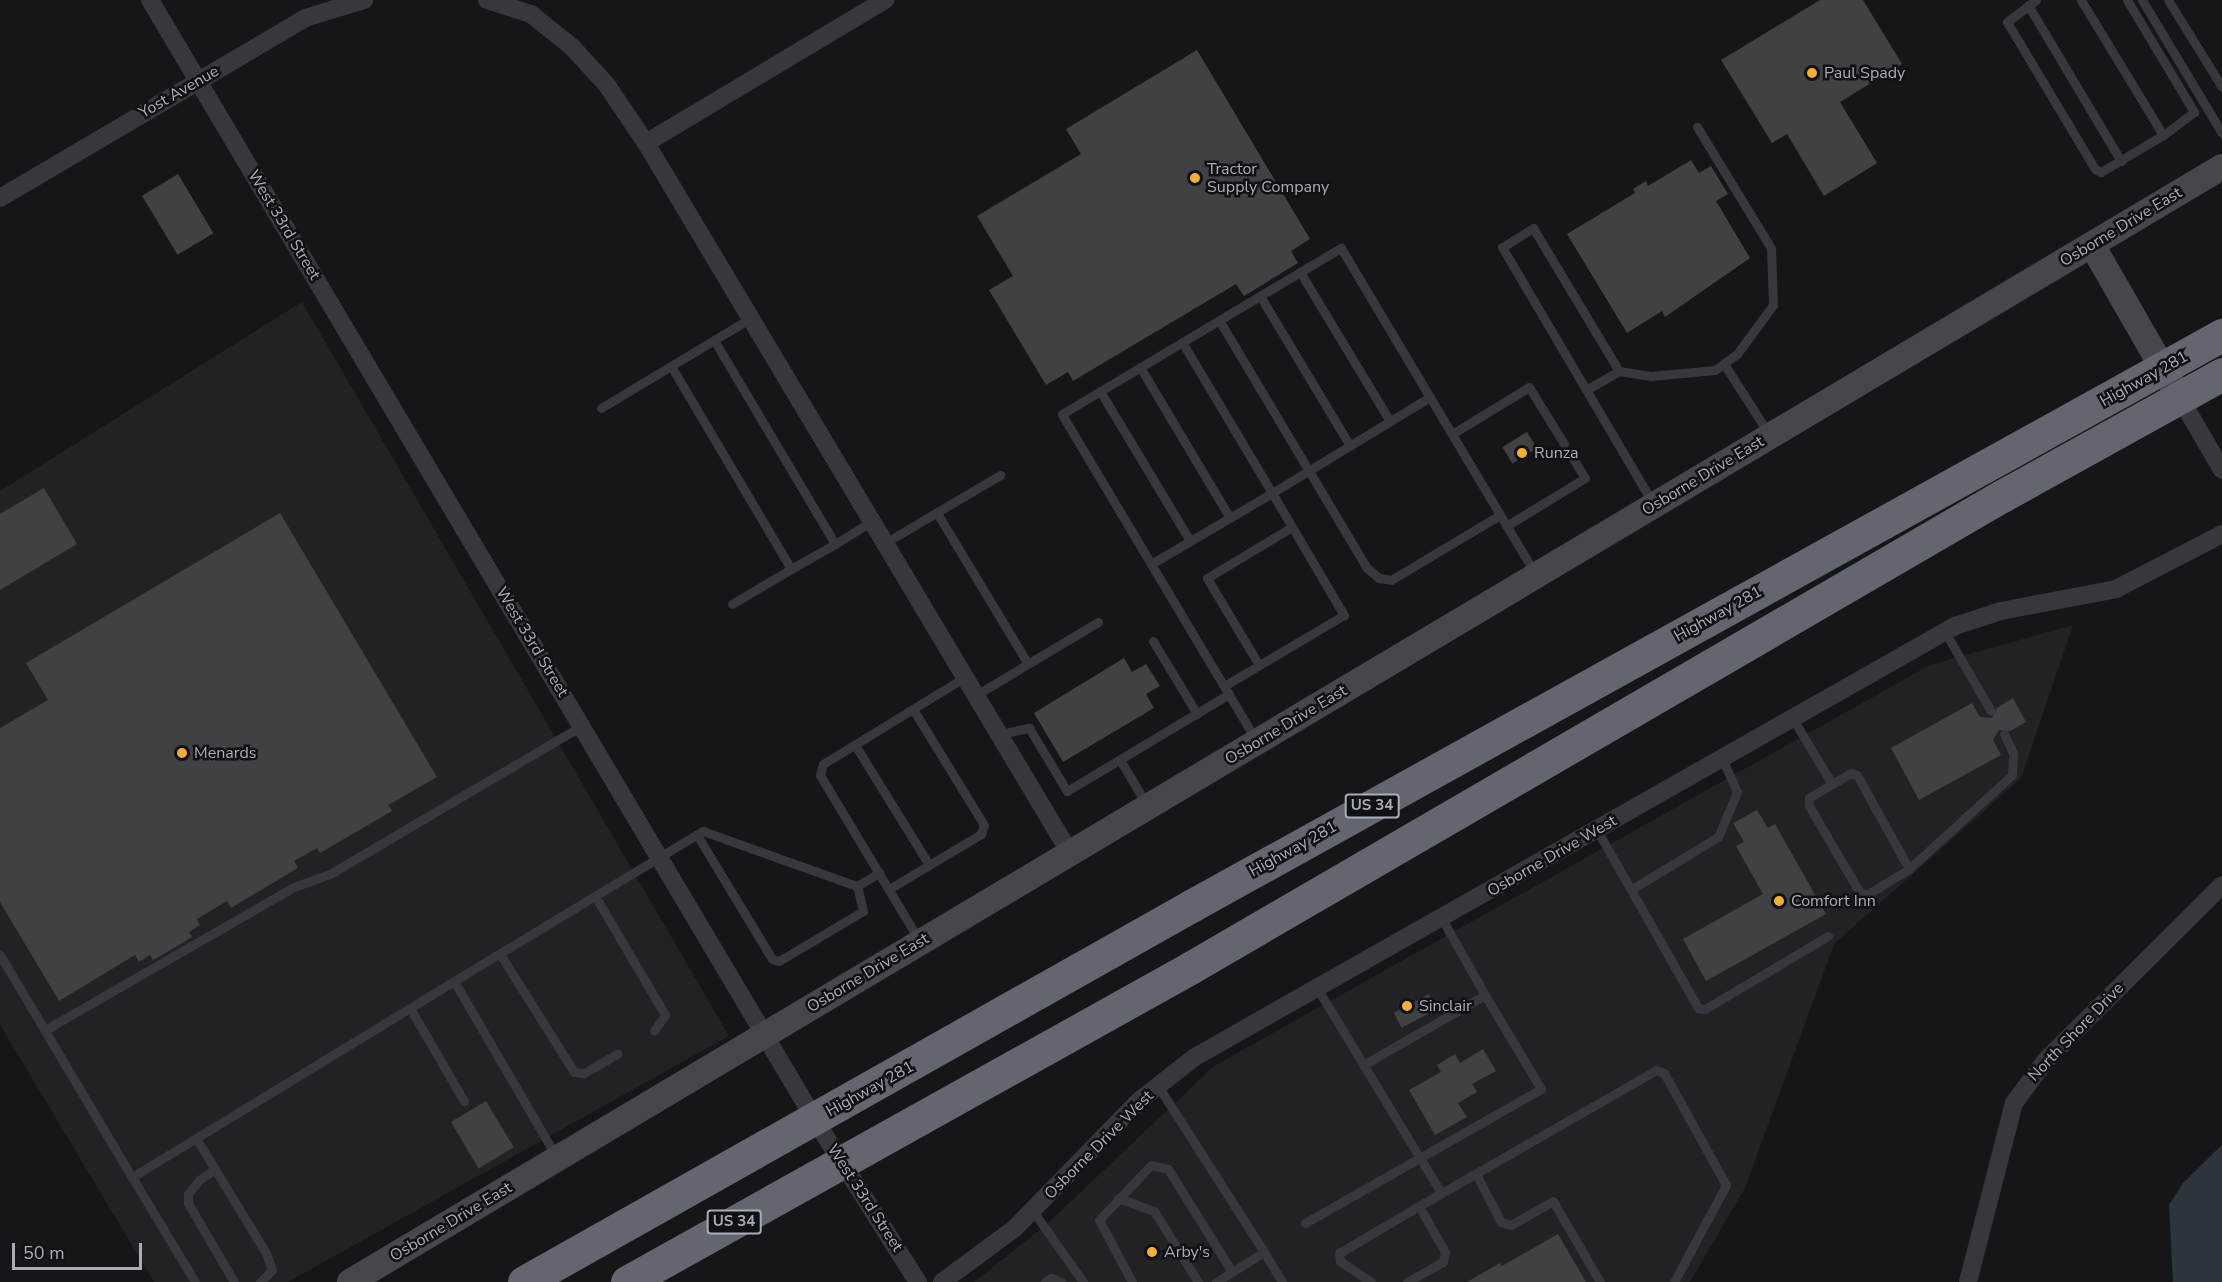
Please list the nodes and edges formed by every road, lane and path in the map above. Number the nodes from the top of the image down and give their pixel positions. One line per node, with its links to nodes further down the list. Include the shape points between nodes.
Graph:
1 (150, 0): 10 (street, West 33rd Street)
2 (364, 0): 10 (street, Yost Avenue, via 305,18)
3 (487, 0): 15 (street, via 531,14 572,47 606,84)
4 (885, 0): 15 (street)
5 (2081, 0): 14 (lane)
6 (2127, 0): 14 (lane, via 2194,112)
7 (2142, 0): 13 (lane)
8 (2168, 0): 11 (lane)
9 (2032, 3): 16 (lane); 16 (lane, via 2007,22 2095,169 2101,172)
10 (198, 81): 18 (street, Yost Avenue); 73 (street, West 33rd Street)
11 (2222, 87)
12 (1697, 127): 27 (lane, via 1762,228 1776,272 1773,306 1762,326)
13 (2222, 133)
14 (2163, 135): 16 (lane)
15 (646, 143): 22 (street)
16 (2121, 161)
17 (2222, 167): 19 (street, Osborne Drive East)
18 (0, 198)
19 (2092, 245): 30 (street); 40 (street, Osborne Drive East)
20 (1300, 272): 21 (lane); 35 (lane, via 1341,248); 38 (lane)
21 (1260, 296): 23 (lane); 41 (lane)
22 (751, 318): 25 (lane); 50 (street)
23 (1219, 320): 26 (lane); 42 (lane)
24 (2222, 335): 30 (highway, Highway 281 / US 34)
25 (714, 340): 28 (lane); 56 (lane)
26 (1182, 342): 29 (lane); 45 (lane)
27 (1724, 363): 31 (lane, via 1696,375 1651,376); 40 (lane)
28 (671, 366): 37 (lane); 58 (lane)
29 (1140, 367): 34 (lane); 49 (lane)
30 (2163, 369): 36 (street); 110 (highway, Highway 281 / US 34, via 1191,906)
31 (1619, 371): 33 (lane); 33 (lane, via 1533,228 1502,247)
32 (2222, 374): 36 (highway, Highway 281 / US 34)
33 (1586, 390): 46 (lane)
34 (1100, 391): 54 (lane); 57 (lane, via 1062,414)
35 (1430, 397): 38 (lane); 39 (lane)
36 (2180, 398): 43 (street); 114 (highway, Highway 281 / US 34, via 2002,496 1190,968)
37 (601, 408)
38 (1389, 421): 41 (lane)
39 (1452, 434): 48 (lane); 51 (lane, via 1529,387 1584,478)
40 (1770, 436): 46 (street, Osborne Drive East)
41 (1350, 446): 42 (lane)
42 (1309, 470): 45 (lane); 48 (lane, via 1367,568 1379,578 1391,580)
43 (2222, 470)
44 (1000, 475): 47 (lane)
45 (1272, 493): 49 (lane); 52 (lane)
46 (1654, 505): 59 (street, Osborne Drive East)
47 (937, 513): 55 (lane); 64 (lane)
48 (1500, 515): 51 (lane)
49 (1230, 518): 54 (lane)
50 (872, 521): 55 (street); 56 (lane)
51 (1506, 526): 59 (lane)
52 (1292, 527): 65 (lane, via 1208,578); 65 (lane, via 1344,615)
53 (2222, 534): 62 (street, Osborne Drive West, via 2116,589 1990,614)
54 (1190, 542): 57 (lane)
55 (885, 543): 66 (street)
56 (835, 544): 58 (lane)
57 (1151, 564): 67 (lane)
58 (792, 569): 60 (lane)
59 (1536, 576): 76 (street, Osborne Drive East)
60 (732, 604)
61 (1098, 622): 64 (lane)
62 (1945, 632): 70 (lane); 72 (street, Osborne Drive West)
63 (1153, 641): 71 (lane)
64 (1028, 664): 68 (lane)
65 (1259, 665): 67 (lane)
66 (965, 677): 68 (street); 69 (lane)
67 (1226, 690): 71 (lane); 76 (lane)
68 (976, 695): 74 (street)
69 (913, 709): 77 (lane); 86 (lane, via 984,825 981,834)
70 (1991, 711)
71 (1197, 714): 78 (lane)
72 (1792, 719): 79 (street, Osborne Drive West); 80 (lane)
73 (581, 726): 85 (street, West 33rd Street); 103 (lane, via 330,874 294,887)
74 (999, 734): 78 (lane, via 1029,728 1066,791); 84 (street)
75 (2004, 734): 87 (lane, via 2013,753 2012,775)
76 (1257, 742): 81 (street, Osborne Drive East)
77 (855, 745): 86 (lane); 88 (lane, via 823,764 820,775)
78 (1120, 759): 81 (lane)
79 (1722, 759): 82 (street, Osborne Drive West); 92 (lane, via 1737,792 1718,837)
80 (1832, 784): 87 (lane, via 1857,775); 87 (lane, via 1809,798 1809,806 1860,893 1868,894)
81 (1148, 807): 84 (street, Osborne Drive East)
82 (1597, 830): 92 (lane); 94 (street, Osborne Drive West)
83 (697, 835): 85 (lane); 90 (lane, via 703,831); 90 (lane, via 772,959 779,961 863,911)
84 (1070, 853): 96 (street, Osborne Drive East)
85 (660, 857): 93 (lane); 105 (street, West 33rd Street)
86 (929, 865): 91 (lane)
87 (1909, 869)
88 (879, 873): 90 (lane); 91 (lane)
89 (2222, 885): 144 (street, North Shore Drive, via 2046,1060 2014,1103)
90 (857, 886)
91 (889, 890): 96 (lane)
92 (1632, 890): 95 (lane, via 1698,1008 1705,1009)
93 (595, 896): 97 (lane); 104 (lane, via 665,1015)
94 (1442, 918): 100 (street, Osborne Drive West); 101 (lane)
95 (1828, 936)
96 (921, 942): 105 (street, Osborne Drive East)
97 (500, 954): 99 (lane); 106 (lane, via 574,1072 585,1073)
98 (0, 955): 103 (lane)
99 (454, 981): 102 (lane); 113 (lane)
100 (1317, 988): 107 (lane); 108 (street, Osborne Drive West, via 1196,1057)
101 (1485, 995): 107 (lane); 112 (lane, via 1541,1089)
102 (411, 1008): 109 (lane); 111 (lane)
103 (45, 1030): 117 (lane)
104 (654, 1031)
105 (765, 1035): 110 (street, West 33rd Street); 113 (street, Osborne Drive East)
106 (618, 1053)
107 (1363, 1065): 112 (lane)
108 (1158, 1086): 121 (street, Osborne Drive West); 123 (lane)
109 (464, 1101)
110 (815, 1120): 114 (street, West 33rd Street); 129 (highway, Highway 281 / US 34)
111 (196, 1138): 115 (lane); 117 (lane)
112 (1420, 1157): 118 (lane); 122 (lane)
113 (557, 1159): 128 (street, Osborne Drive East)
114 (842, 1161): 130 (highway, Highway 281 / US 34); 131 (street, West 33rd Street)
115 (215, 1168): 126 (lane, via 188,1194 188,1203); 127 (lane, via 266,1253 272,1270)
116 (1476, 1174): 118 (lane); 142 (lane, via 1501,1222 1512,1225 1553,1201); 143 (lane, via 1656,1070 1664,1073 1726,1185)
117 (132, 1177): 125 (lane)
118 (1441, 1193): 120 (lane)
119 (1118, 1198): 124 (lane, via 1142,1170 1151,1165 1168,1169); 136 (lane, via 1102,1212 1100,1229); 137 (lane, via 1154,1210)
120 (1419, 1206): 140 (lane, via 1339,1253 1340,1261); 141 (lane, via 1445,1252 1443,1262)
121 (1033, 1211): 132 (street, Osborne Drive West); 135 (lane)
122 (1305, 1223)
123 (1264, 1252): 124 (lane); 139 (lane)
124 (1232, 1272): 138 (lane)
125 (195, 1282)
126 (234, 1282)
127 (260, 1282)
128 (350, 1282)
129 (524, 1282)
130 (627, 1282)
131 (918, 1282)
132 (942, 1282)
133 (1046, 1282): 134 (lane, via 1051,1278)
134 (1061, 1282)
135 (1083, 1282)
136 (1132, 1282)
137 (1198, 1282)
138 (1216, 1282)
139 (1282, 1282)
140 (1371, 1282)
141 (1407, 1282)
142 (1600, 1282)
143 (1674, 1282)
144 (1968, 1282)

